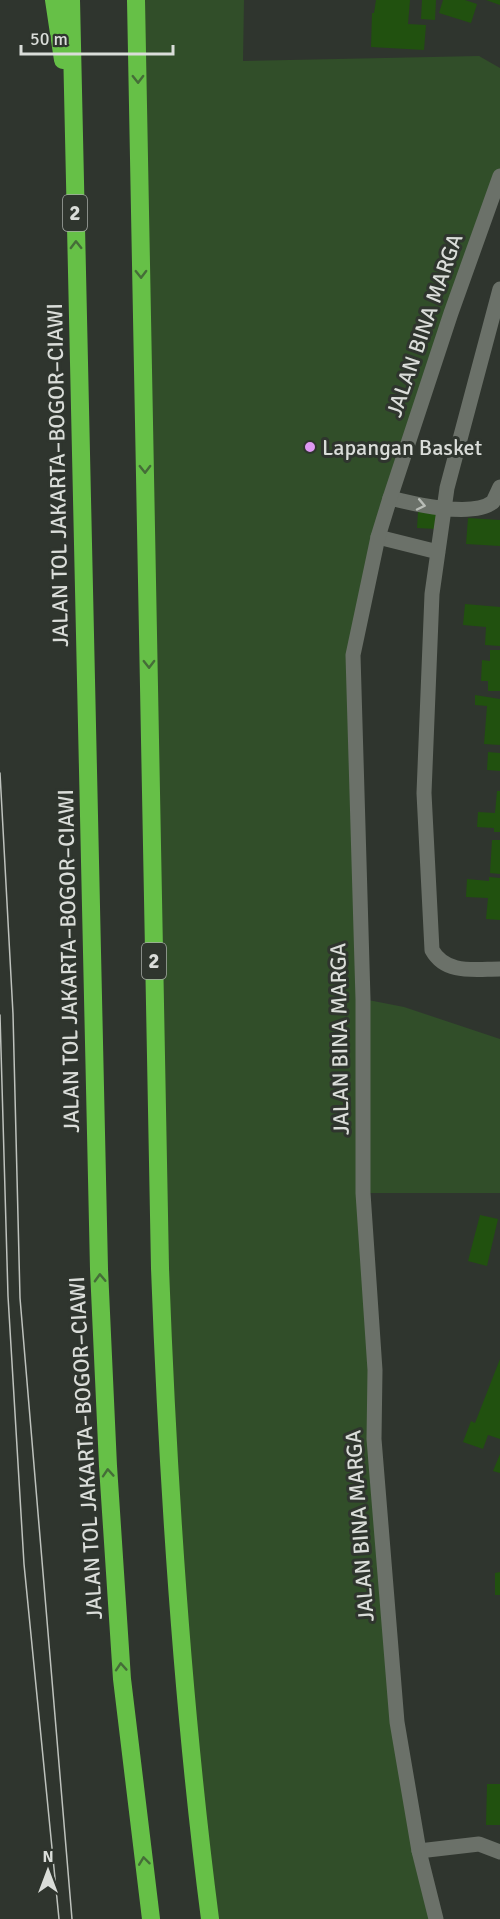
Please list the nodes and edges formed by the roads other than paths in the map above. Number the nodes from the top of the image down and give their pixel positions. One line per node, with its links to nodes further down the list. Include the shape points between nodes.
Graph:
1 (54, 0): 4 (highway)
2 (71, 0): 4 (highway, JALAN TOL JAKARTA–BOGOR–CIAWI / 2)
3 (136, 0): 16 (highway, 2, one-way to 16, via 166,1450 189,1741)
4 (74, 124): 15 (highway, JALAN TOL JAKARTA–BOGOR–CIAWI / 2, one-way to 4, via 122,1679 100,1280)
5 (500, 176): 8 (street, JALAN BINA MARGA)
6 (500, 290): 9 (street)
7 (500, 487): 9 (street, via 489,505)
8 (390, 498): 9 (street, one-way to 9); 10 (street, JALAN BINA MARGA)
9 (444, 510): 11 (street)
10 (378, 537): 11 (street); 13 (street, JALAN BINA MARGA, via 353,655 363,999 363,1193 385,1590 397,1722)
11 (438, 552): 12 (street, via 432,594 424,783 432,950 438,960 457,969)
12 (500, 969)
13 (419, 1851): 14 (street, via 479,1844); 17 (street, JALAN BINA MARGA)
14 (500, 1852)
15 (151, 1919)
16 (210, 1919)
17 (436, 1919)

